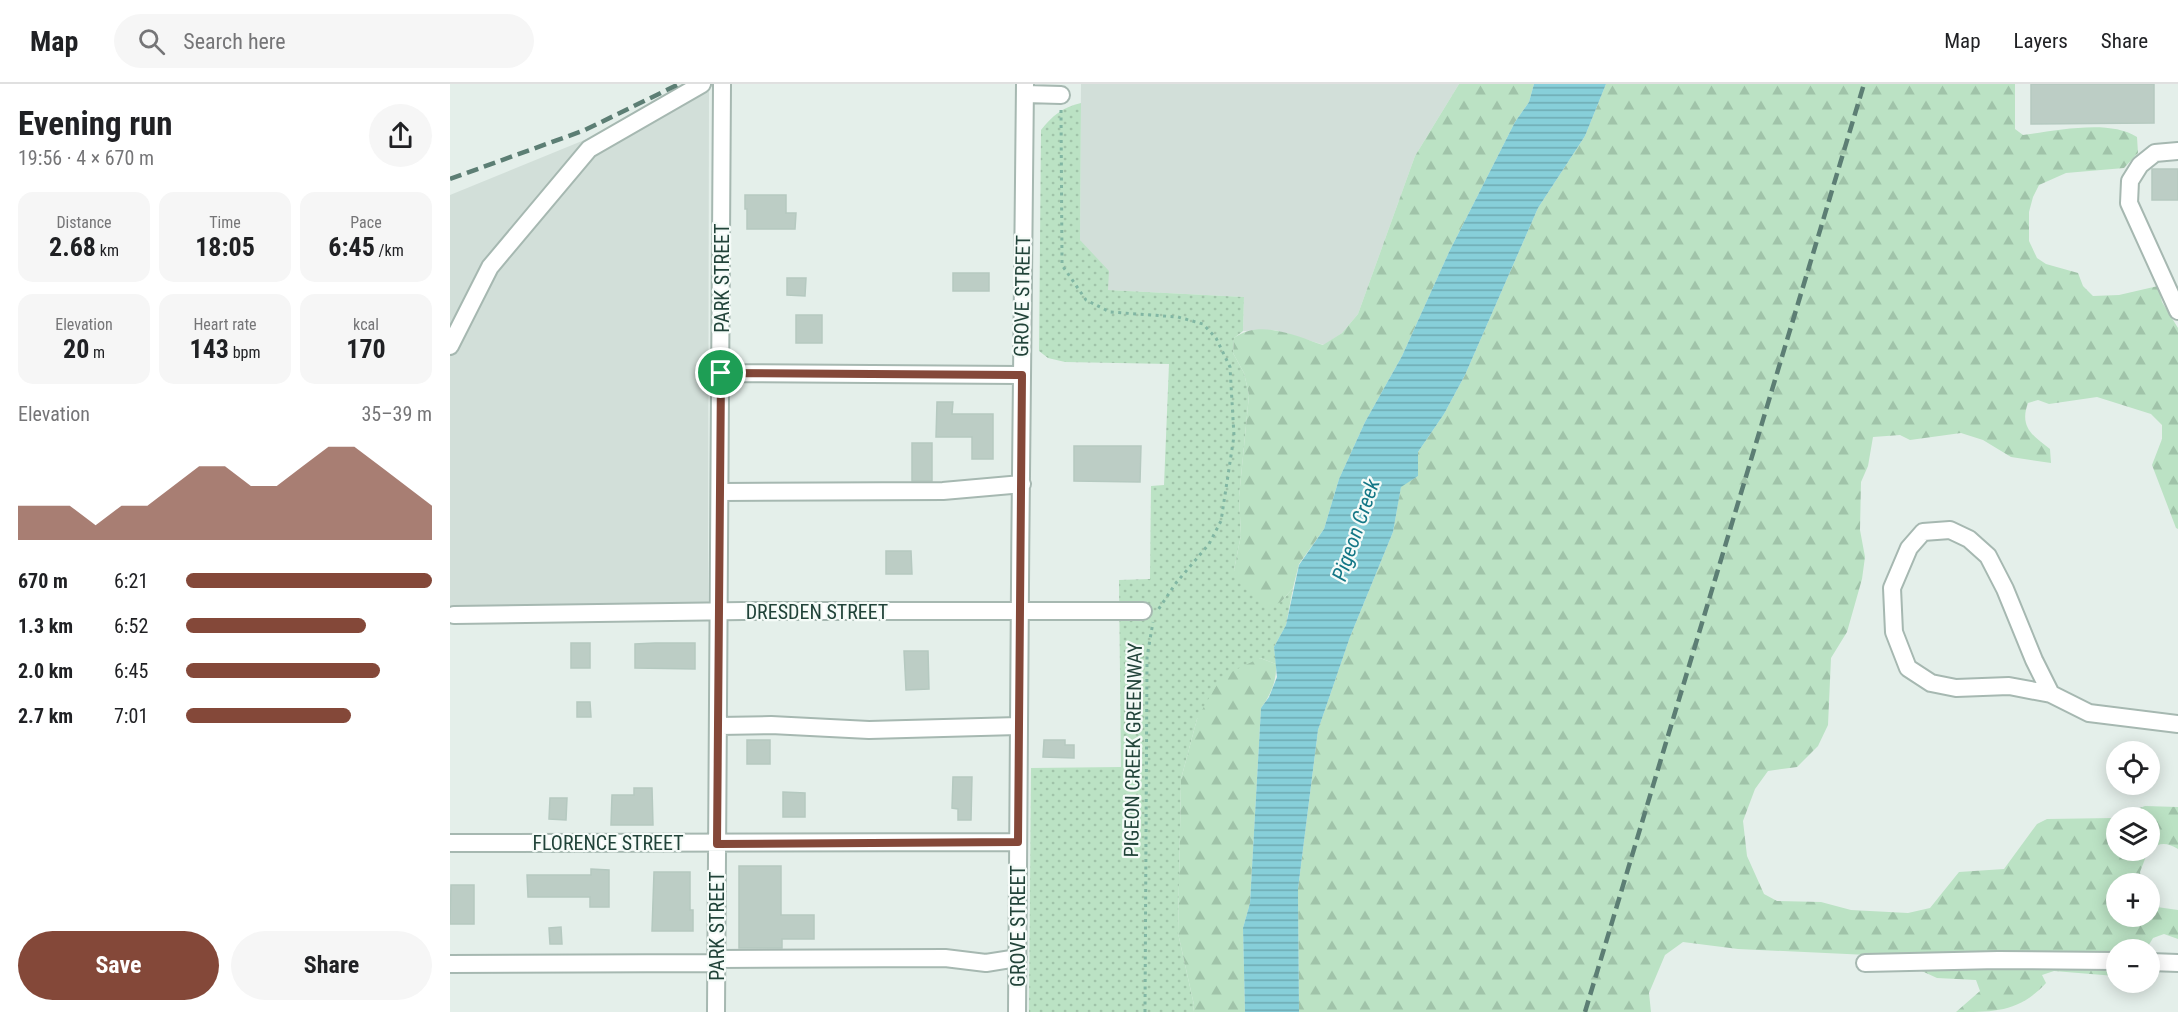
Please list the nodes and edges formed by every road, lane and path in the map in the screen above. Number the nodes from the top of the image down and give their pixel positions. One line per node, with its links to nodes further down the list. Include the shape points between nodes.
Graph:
1 (702, 84): 7 (street, via 589,149 490,267)
2 (722, 84): 8 (street, PARK STREET)
3 (1025, 89): 4 (street); 9 (street, GROVE STREET)
4 (1061, 95): 32 (path, PIGEON CREEK GREENWAY, via 1062,265 1086,300 1110,312 1178,317 1203,324 1216,338 1230,367 1234,436 1221,521 1209,544 1158,609 1149,637)
5 (2178, 151): 6 (street, via 2155,153 2140,165 2130,181 2129,203)
6 (2178, 311)
7 (450, 346)
8 (721, 373): 9 (street); 11 (street, PARK STREET)
9 (1022, 375): 10 (street, GROVE STREET)
10 (1022, 484): 11 (street, via 943,491); 12 (street, GROVE STREET)
11 (721, 492): 14 (street, PARK STREET)
12 (1019, 611): 13 (street, DRESDEN STREET); 14 (street, DRESDEN STREET); 19 (street, GROVE STREET)
13 (1143, 611)
14 (719, 612): 15 (street, DRESDEN STREET); 18 (street, PARK STREET)
15 (454, 615)
16 (2051, 694): 16 (street, via 1988,556 1969,539 1950,530 1923,532 1909,548 1892,588 1894,632 1908,668 1931,683 1956,688 2009,686); 17 (street, via 2089,713)
17 (2178, 724)
18 (719, 726): 19 (street, via 868,730); 22 (street, PARK STREET)
19 (1018, 726): 20 (street, GROVE STREET)
20 (1018, 842): 22 (street, FLORENCE STREET); 23 (street, GROVE STREET)
21 (450, 843): 22 (street, FLORENCE STREET)
22 (717, 844): 24 (street, PARK STREET)
23 (1018, 958): 24 (street, via 987,963 945,958); 31 (street, GROVE STREET)
24 (716, 961): 29 (street); 30 (street, PARK STREET)
25 (2106, 961): 27 (street)
26 (2160, 962): 28 (street)
27 (1865, 963)
28 (2178, 963)
29 (450, 964)
30 (716, 1012)
31 (1017, 1012)
32 (1145, 1012)

